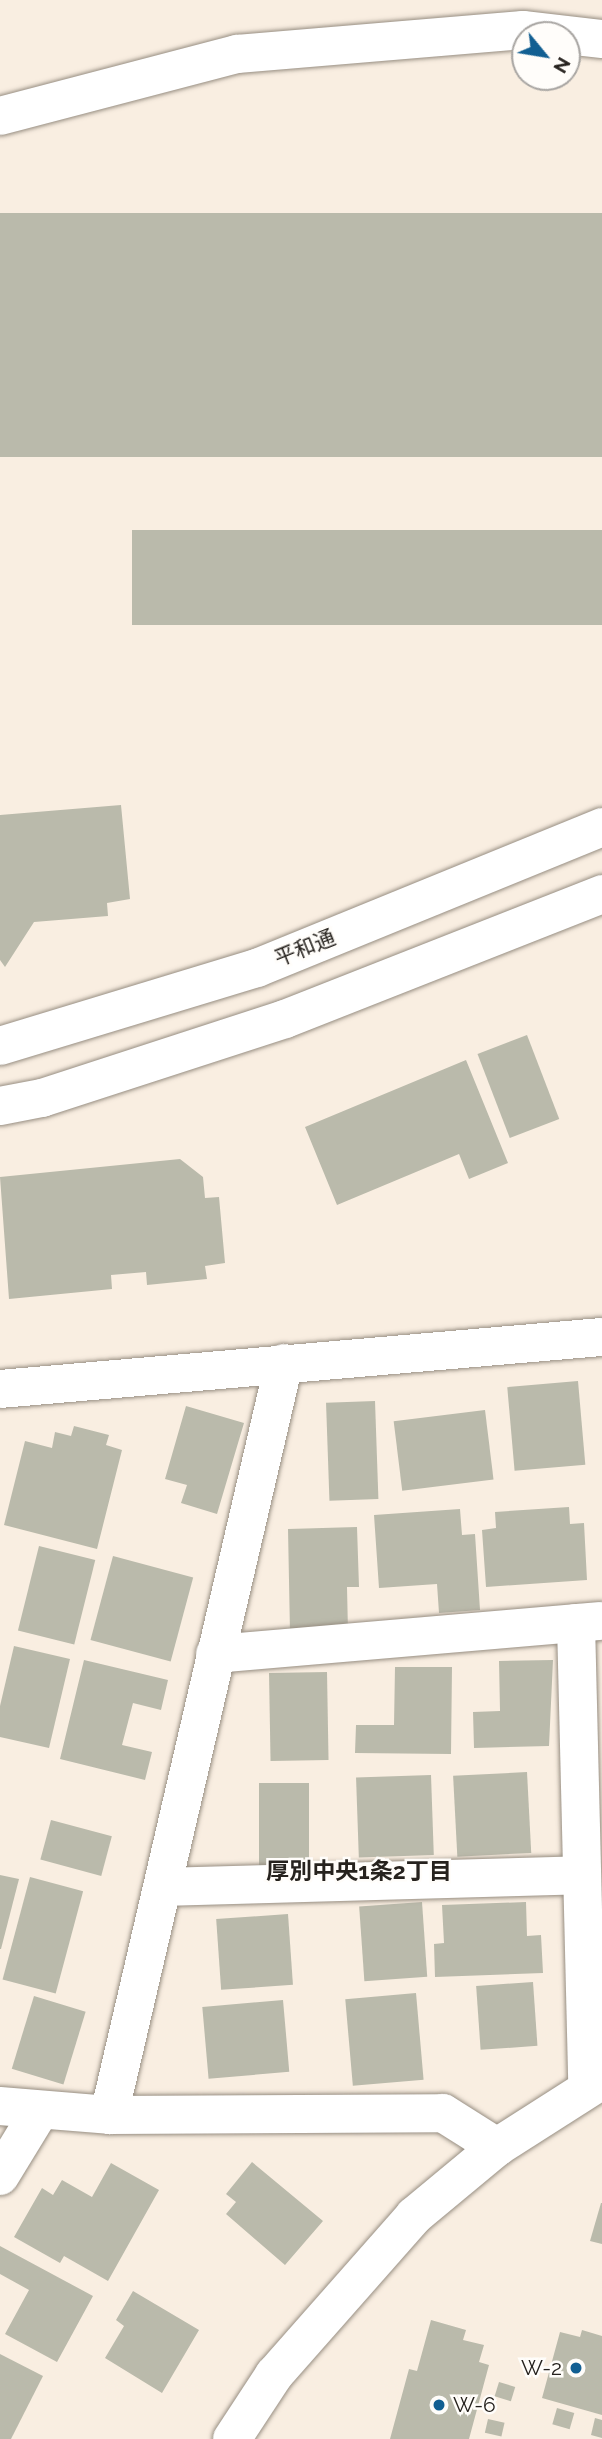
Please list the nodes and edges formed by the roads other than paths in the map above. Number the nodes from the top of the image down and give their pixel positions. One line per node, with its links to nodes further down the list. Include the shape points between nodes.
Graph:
1 (602, 39): 2 (street, via 523,30 237,54)
2 (0, 116)
3 (602, 827): 5 (street, 平和通, via 257,968)
4 (602, 894): 6 (street, via 285,1018 42,1098)
5 (0, 1046)
6 (0, 1106)
7 (602, 1337): 8 (street)
8 (284, 1363): 9 (street); 11 (street)
9 (2, 1398)
10 (589, 1622): 11 (street); 12 (street)
11 (215, 1654): 13 (street)
12 (580, 1875): 13 (street); 14 (street)
13 (163, 1887): 17 (street)
14 (595, 2084): 18 (street)
15 (0, 2106): 16 (street)
16 (39, 2112): 17 (street); 19 (street)
17 (109, 2115): 18 (street, via 443,2112)
18 (496, 2147): 20 (street, via 414,2216 274,2375)
19 (0, 2176)
20 (232, 2439)

